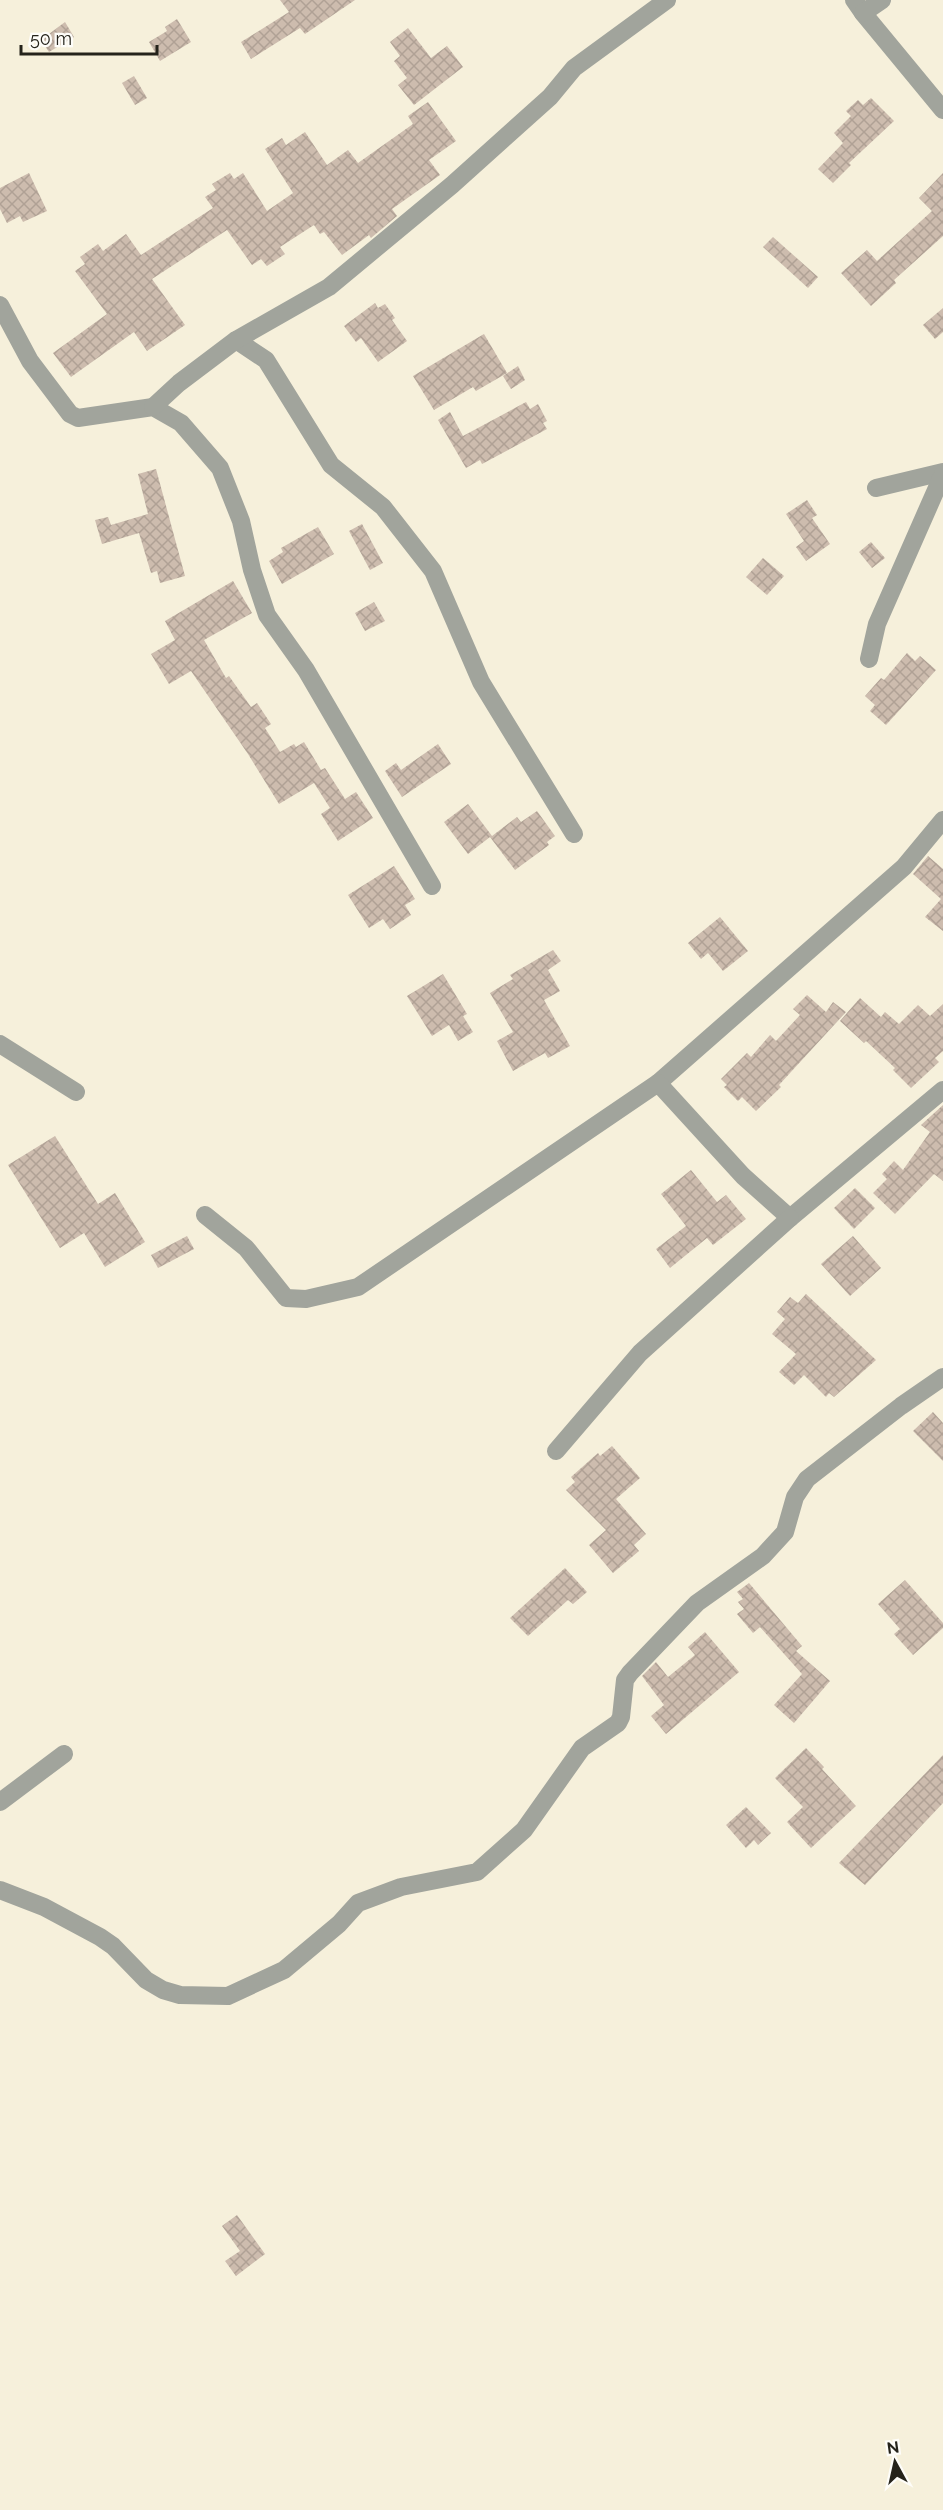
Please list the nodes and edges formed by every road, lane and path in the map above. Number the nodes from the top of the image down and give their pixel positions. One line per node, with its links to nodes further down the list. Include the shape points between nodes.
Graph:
1 (667, 0): 6 (street, via 574,68 550,97 329,287)
2 (882, 0): 3 (street)
3 (858, 7): 4 (street)
4 (943, 110)
5 (0, 305): 7 (street, via 30,361 70,414 78,418)
6 (236, 340): 7 (street); 12 (street, via 266,360 331,465 383,507 433,571 481,682)
7 (153, 407): 13 (street, via 181,423 220,468 241,521 267,615 306,670)
8 (943, 473): 9 (street); 10 (street, via 877,624)
9 (876, 488)
10 (869, 659)
11 (943, 820): 15 (street, via 904,867)
12 (574, 834)
13 (432, 886)
14 (0, 1044): 17 (street)
15 (658, 1083): 18 (street, via 358,1287 306,1299 286,1298 246,1248); 19 (street, via 743,1176)
16 (943, 1090): 19 (street)
17 (76, 1092)
18 (205, 1215)
19 (790, 1218): 21 (street, via 640,1353)
20 (943, 1377): 24 (street, via 807,1479 795,1497 785,1532 764,1556 697,1603 645,1655 625,1680 618,1723 582,1748 524,1830 477,1872 400,1887 358,1903 284,1970 228,1995 180,1995 163,1990 146,1980 100,1936)
21 (556, 1451)
22 (64, 1754): 23 (street)
23 (0, 1802)
24 (0, 1890)

